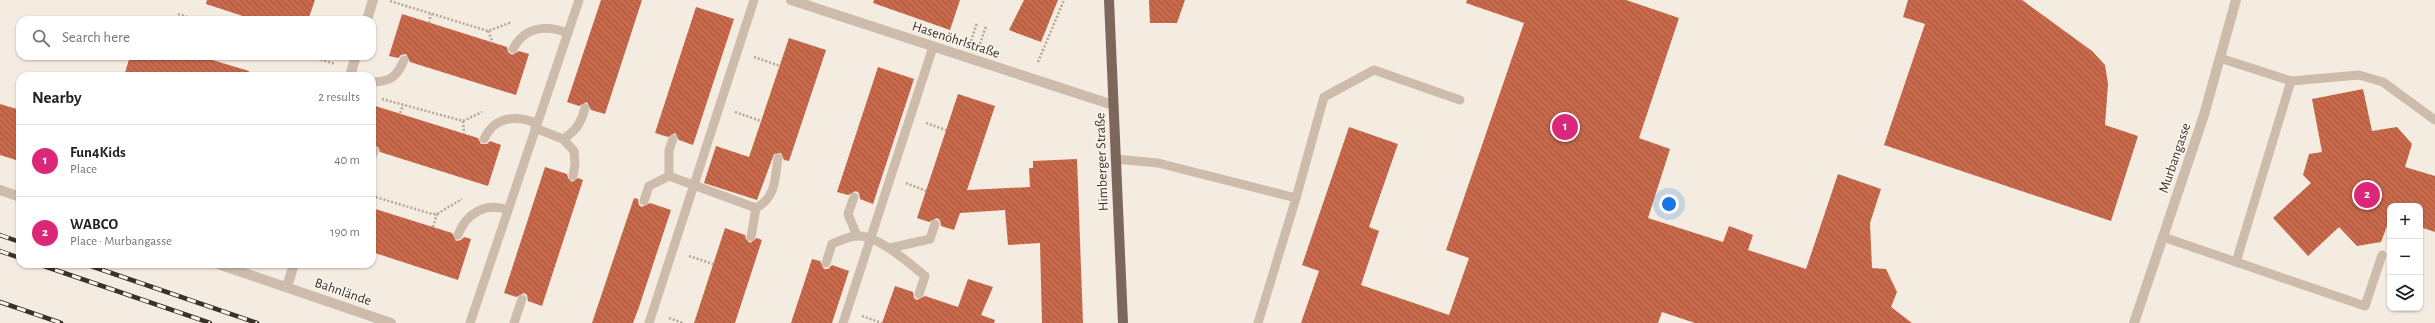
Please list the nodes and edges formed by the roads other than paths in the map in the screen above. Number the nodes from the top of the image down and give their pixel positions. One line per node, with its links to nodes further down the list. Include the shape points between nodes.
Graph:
1 (373, 0): 7 (street)
2 (578, 0): 8 (lane)
3 (754, 0): 29 (lane)
4 (791, 0): 9 (street, Hasenöhrlstraße)
5 (1109, 0): 18 (main road, Himberger Straße)
6 (2236, 0): 11 (street, Murbangasse)
7 (368, 16)
8 (568, 33): 10 (lane, via 551,27 530,31); 21 (lane)
9 (933, 47): 18 (street, Hasenöhrlstraße); 42 (lane)
10 (513, 49)
11 (2220, 58): 15 (lane); 41 (street, Murbangasse, via 2204,115)
12 (355, 60): 14 (street)
13 (404, 60): 16 (lane, via 393,79)
14 (351, 72)
15 (2291, 81): 20 (lane, via 2359,75 2382,82); 45 (lane)
16 (376, 82)
17 (1460, 100): 33 (lane, via 1374,70 1324,97)
18 (1113, 106): 26 (main road, Himberger Straße)
19 (585, 108): 24 (lane, via 574,133)
20 (2435, 120)
21 (536, 126): 23 (lane, via 520,117 507,119 494,125); 24 (lane); 36 (lane)
22 (673, 138): 28 (lane, via 669,150)
23 (484, 139)
24 (562, 139): 27 (lane, via 574,151)
25 (778, 158): 35 (lane, via 773,192)
26 (1115, 159): 33 (lane, via 1158,164); 57 (main road, Himberger Straße)
27 (573, 176)
28 (669, 176): 29 (lane); 34 (lane, via 648,186)
29 (694, 185): 35 (lane); 55 (lane)
30 (0, 190): 31 (street)
31 (16, 195)
32 (854, 197): 39 (lane, via 848,214)
33 (1296, 198): 58 (lane)
34 (644, 201)
35 (756, 208): 40 (lane)
36 (508, 210): 38 (lane, via 496,206 474,213); 53 (lane)
37 (935, 224): 43 (lane, via 930,239)
38 (458, 235)
39 (857, 236): 42 (lane); 46 (lane, via 832,244)
40 (751, 237)
41 (2163, 237): 45 (lane); 59 (street, Murbangasse)
42 (870, 239): 43 (lane); 56 (lane)
43 (890, 248): 50 (lane, via 925,276)
44 (2382, 254): 45 (lane, via 2365,306)
45 (2236, 262)
46 (826, 263)
47 (230, 268): 49 (street, Bahnlände)
48 (293, 268): 49 (street)
49 (287, 288): 52 (street, Bahnlände)
50 (919, 294)
51 (522, 299): 54 (lane)
52 (390, 323)
53 (470, 323)
54 (514, 323)
55 (649, 323)
56 (843, 323)
57 (1123, 323)
58 (1258, 323)
59 (2134, 323)

